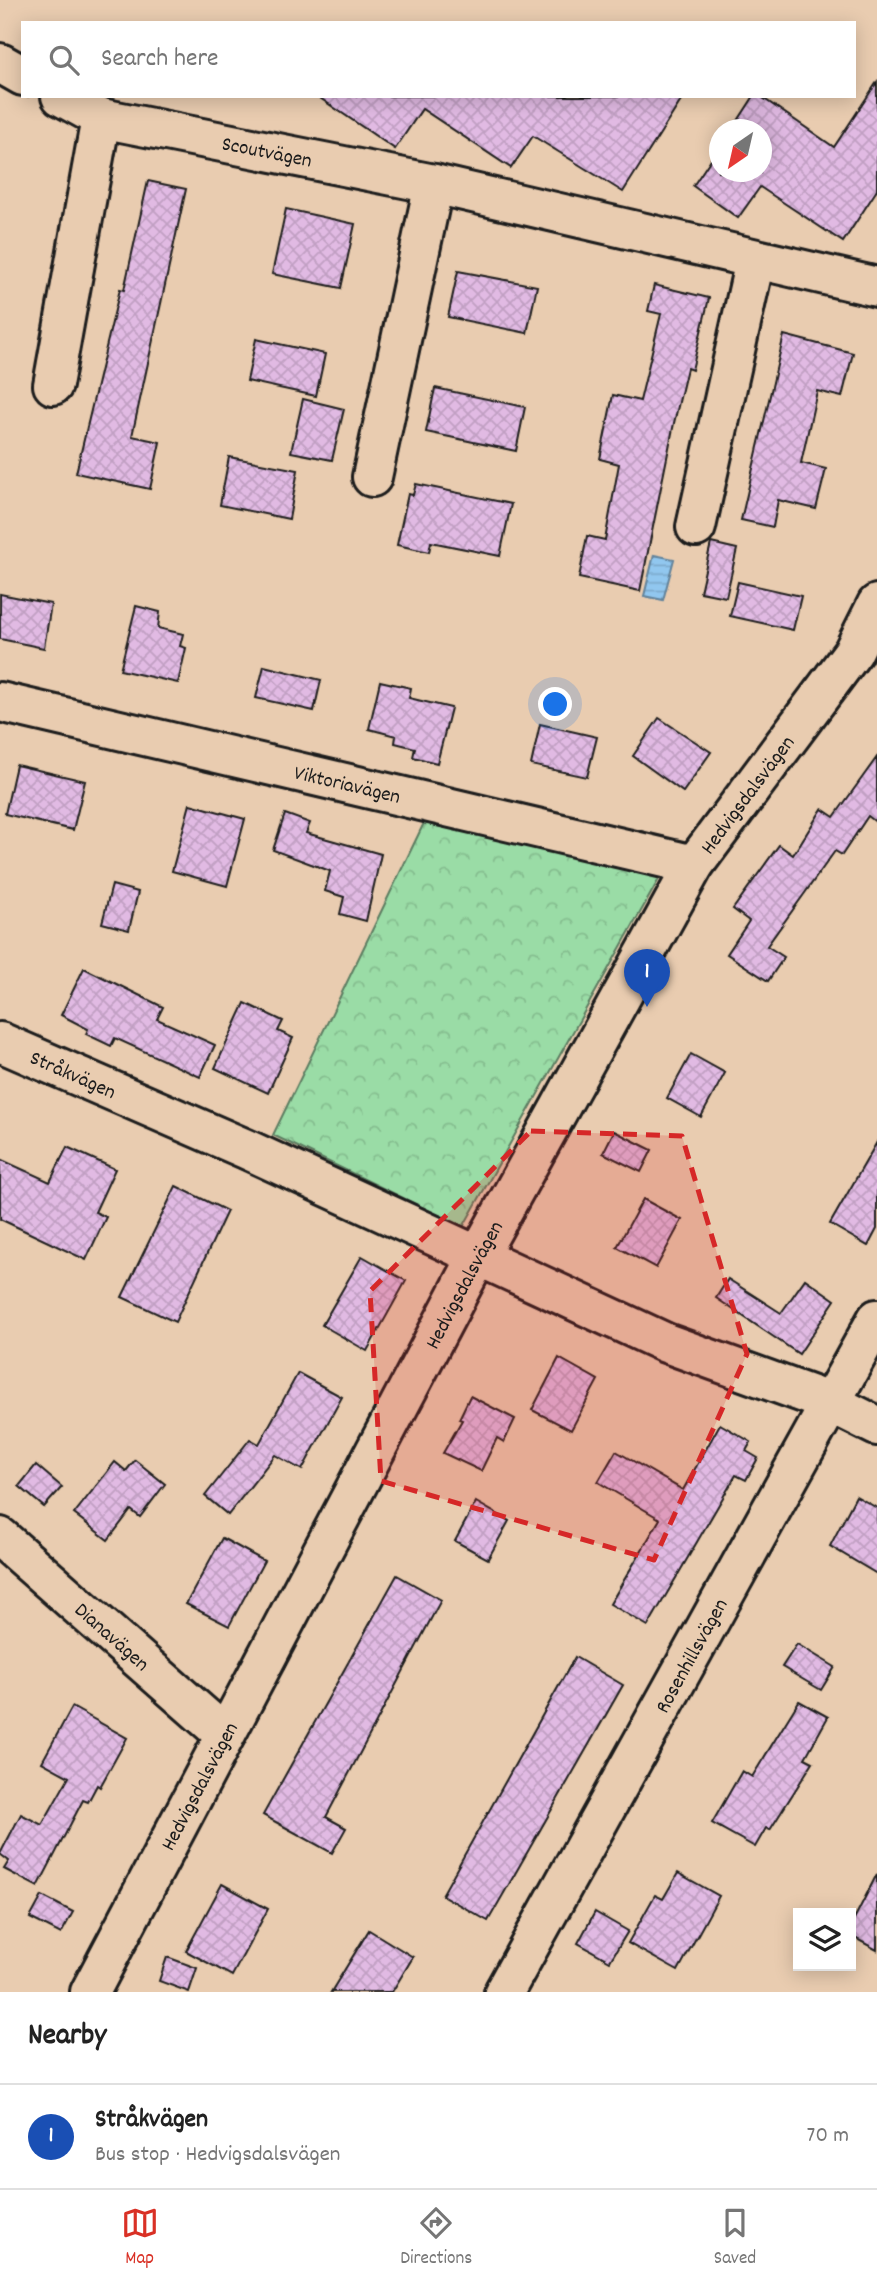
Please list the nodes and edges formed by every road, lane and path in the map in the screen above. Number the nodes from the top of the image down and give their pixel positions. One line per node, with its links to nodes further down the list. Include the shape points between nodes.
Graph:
1 (0, 63): 2 (street)
2 (21, 75)
3 (65, 98): 4 (street, Scoutvägen)
4 (101, 118): 5 (street, Scoutvägen); 8 (street)
5 (434, 184): 6 (street, Scoutvägen); 9 (street)
6 (755, 260): 7 (street, Scoutvägen); 10 (street)
7 (877, 287)
8 (53, 385)
9 (372, 477)
10 (696, 527)
11 (877, 604): 13 (street, Hedvigsdalsvägen, via 853,652)
12 (0, 702): 13 (street, Viktoriavägen)
13 (694, 865): 15 (street, Hedvigsdalsvägen)
14 (0, 1042): 15 (street, Stråkvägen)
15 (478, 1256): 17 (street, Stråkvägen, via 666,1343); 20 (street, Hedvigsdalsvägen)
16 (877, 1319): 17 (street, Rosenhillsvägen)
17 (829, 1402): 18 (street, Stråkvägen); 22 (street, Rosenhillsvägen)
18 (877, 1426)
19 (0, 1537): 20 (street, Dianavägen)
20 (225, 1735): 21 (street, Hedvigsdalsvägen)
21 (90, 1992)
22 (504, 1992)

